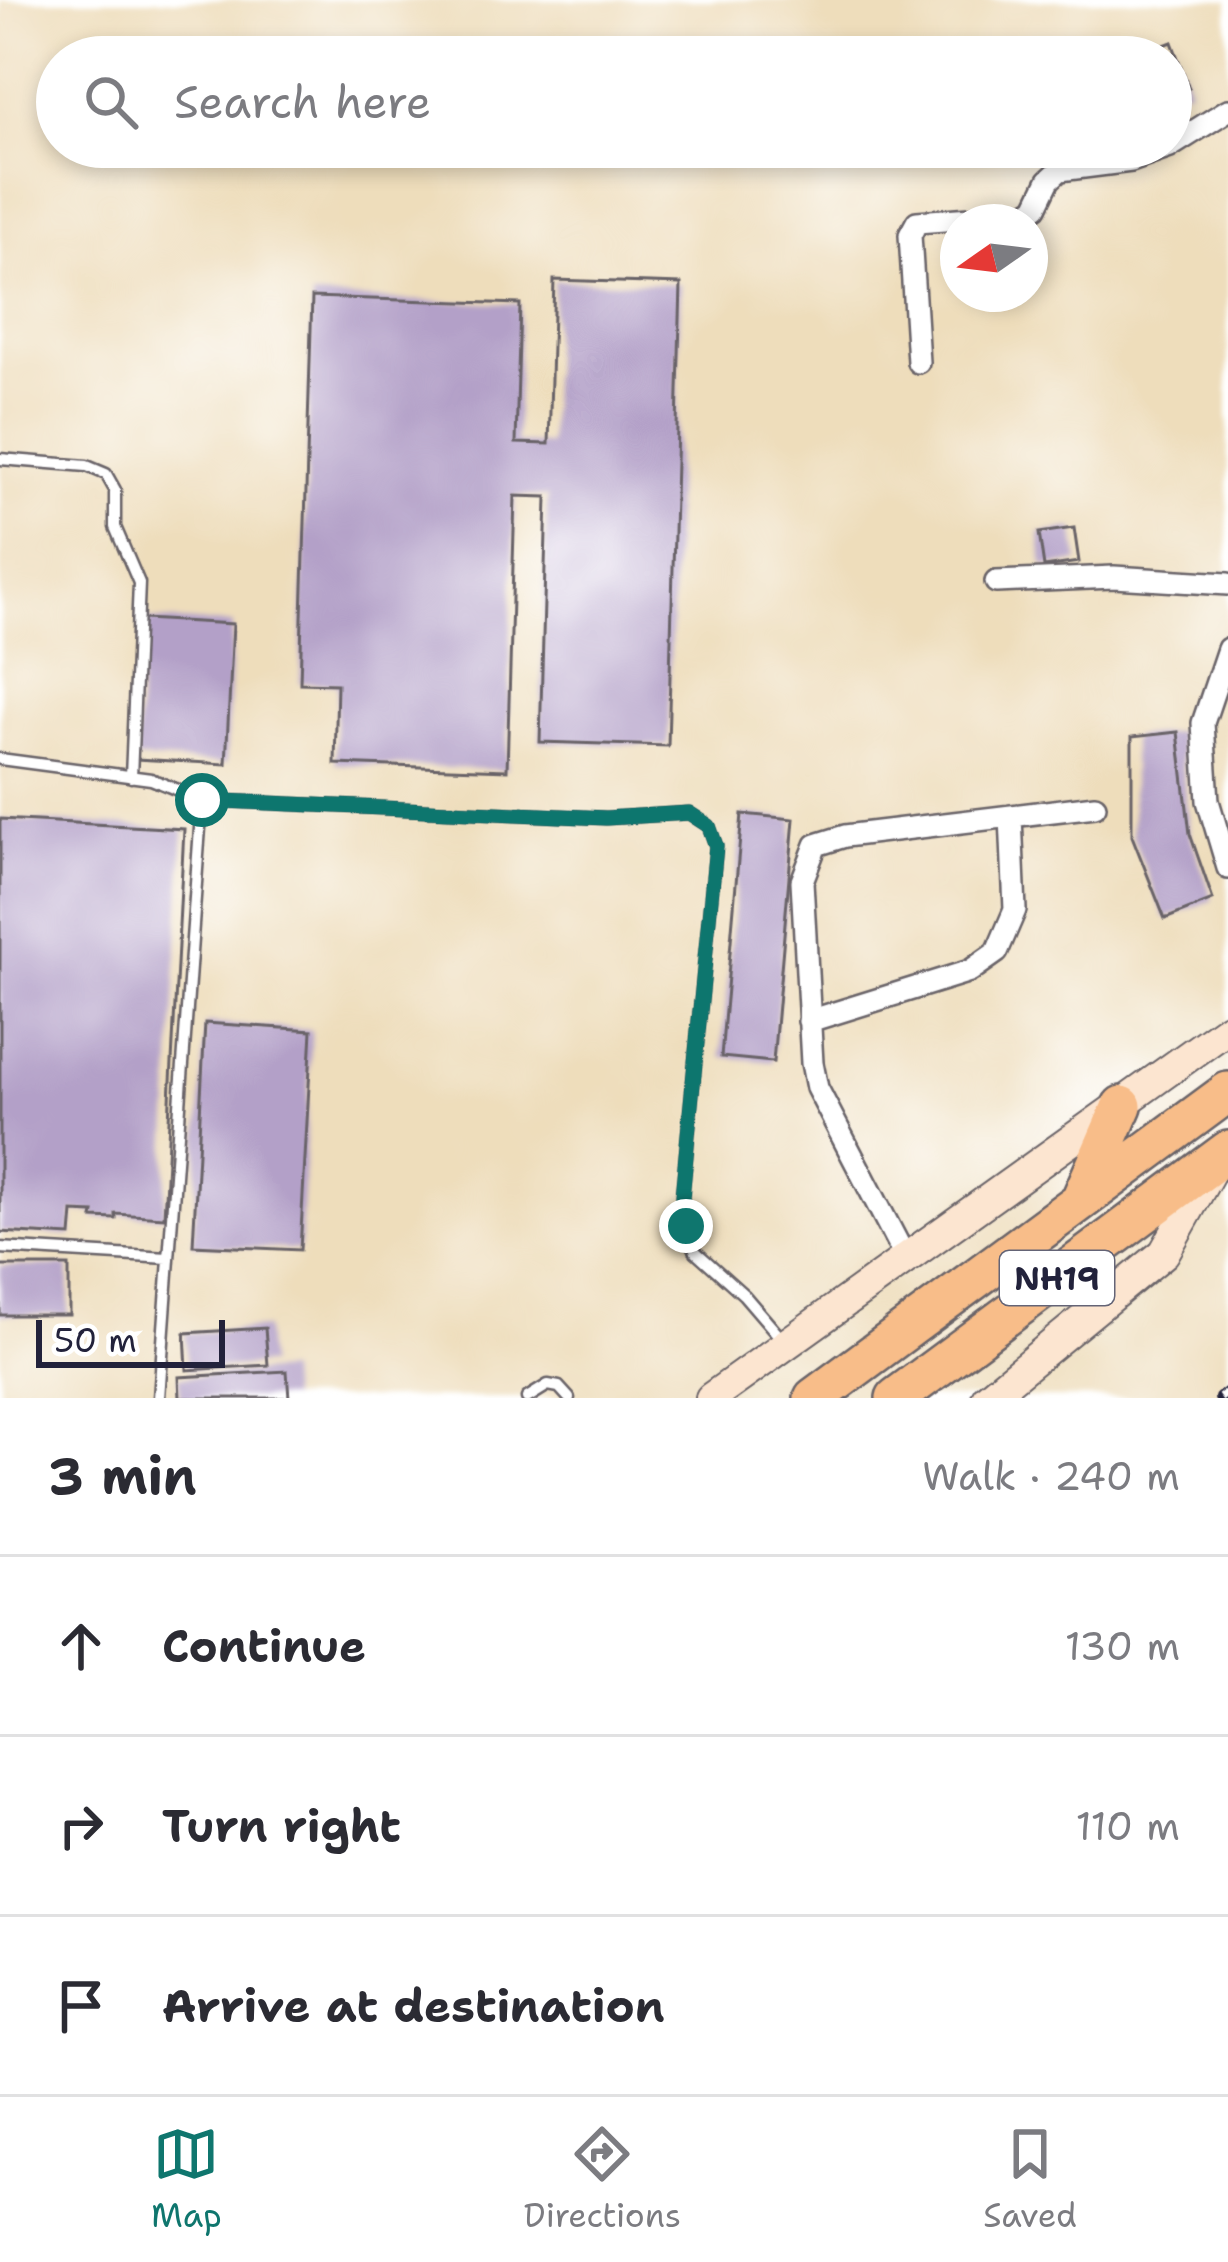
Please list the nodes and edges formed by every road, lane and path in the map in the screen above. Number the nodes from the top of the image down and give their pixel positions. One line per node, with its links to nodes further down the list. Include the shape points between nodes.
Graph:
1 (1228, 110): 2 (street)
2 (1192, 133)
3 (1076, 168): 4 (street, via 1060,170 1025,214 916,223 910,235)
4 (918, 362)
5 (0, 459): 10 (lane, via 87,466 106,473 115,490 119,545 139,583)
6 (996, 582): 7 (street)
7 (1228, 584)
8 (1228, 649): 14 (street, via 1203,724 1208,801)
9 (0, 759): 10 (lane)
10 (131, 777): 11 (lane)
11 (202, 800): 22 (lane); 24 (lane, via 606,818 689,813 709,826 716,846 682,1197 686,1226 697,1252)
12 (1095, 806): 13 (street)
13 (1011, 816): 15 (street, via 1015,910 997,952 970,971); 15 (street, via 815,844 802,881)
14 (1228, 868)
15 (809, 1021): 23 (street, via 817,1088)
16 (1228, 1028): 18 (street)
17 (1228, 1091): 20 (highway, NH19)
18 (1122, 1106): 20 (highway); 23 (street)
19 (1223, 1154): 30 (highway, NH19); 31 (street, via 1164,1253)
20 (1081, 1200): 29 (highway, NH19)
21 (0, 1248): 22 (lane)
22 (168, 1258): 25 (lane)
23 (907, 1262): 24 (street)
24 (787, 1345): 28 (street)
25 (159, 1398)
26 (527, 1398): 27 (lane, via 548,1385)
27 (569, 1398)
28 (711, 1398)
29 (814, 1398)
30 (896, 1398)
31 (986, 1398)

